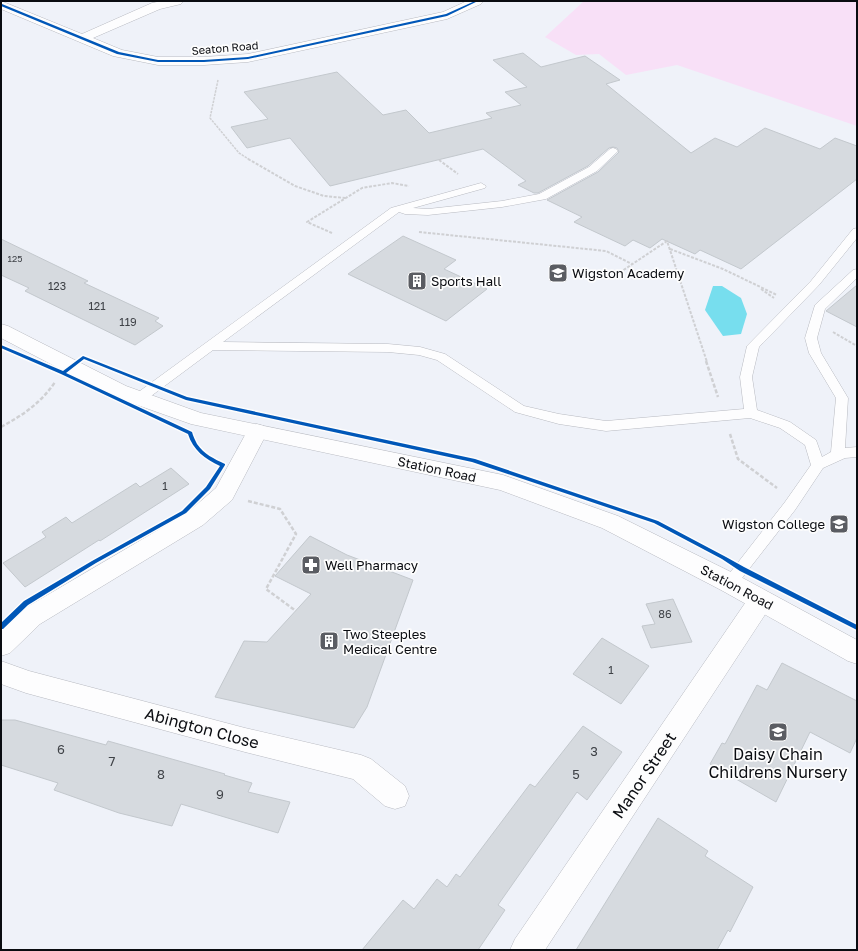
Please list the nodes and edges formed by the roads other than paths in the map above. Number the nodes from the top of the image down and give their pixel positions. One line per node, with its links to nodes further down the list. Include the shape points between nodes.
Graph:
1 (177, 1): 4 (street, via 156,6)
2 (477, 1): 4 (street, Seaton Road, via 447,15 248,58 204,62 158,61 118,53)
3 (1, 5): 4 (street, Seaton Road)
4 (81, 39)
5 (613, 151): 7 (lane, via 593,169 542,197 428,212)
6 (481, 186): 7 (lane)
7 (395, 210): 11 (lane)
8 (857, 231): 13 (lane, via 815,283 753,346 746,377)
9 (857, 272): 16 (lane, via 819,308 811,338 815,353 842,398)
10 (1, 330): 12 (street, Station Road, via 67,370)
11 (210, 346): 12 (lane); 13 (lane, via 388,348 420,351 441,358 520,409 559,419 606,426)
12 (138, 399): 14 (street, Station Road, via 198,419)
13 (751, 413): 17 (lane, via 785,425 811,444)
14 (257, 431): 18 (street, Station Road, via 503,483 610,522); 20 (street, via 224,494 195,519 31,617)
15 (857, 452): 16 (lane)
16 (838, 455): 17 (lane)
17 (818, 465): 18 (lane, via 790,506)
18 (730, 583): 19 (street, Station Road)
19 (761, 600): 21 (street, Station Road); 24 (street, Manor Street)
20 (1, 645)
21 (857, 653)
22 (1, 672): 23 (street, Abington Close, via 26,682 361,768)
23 (395, 796)
24 (526, 950)

